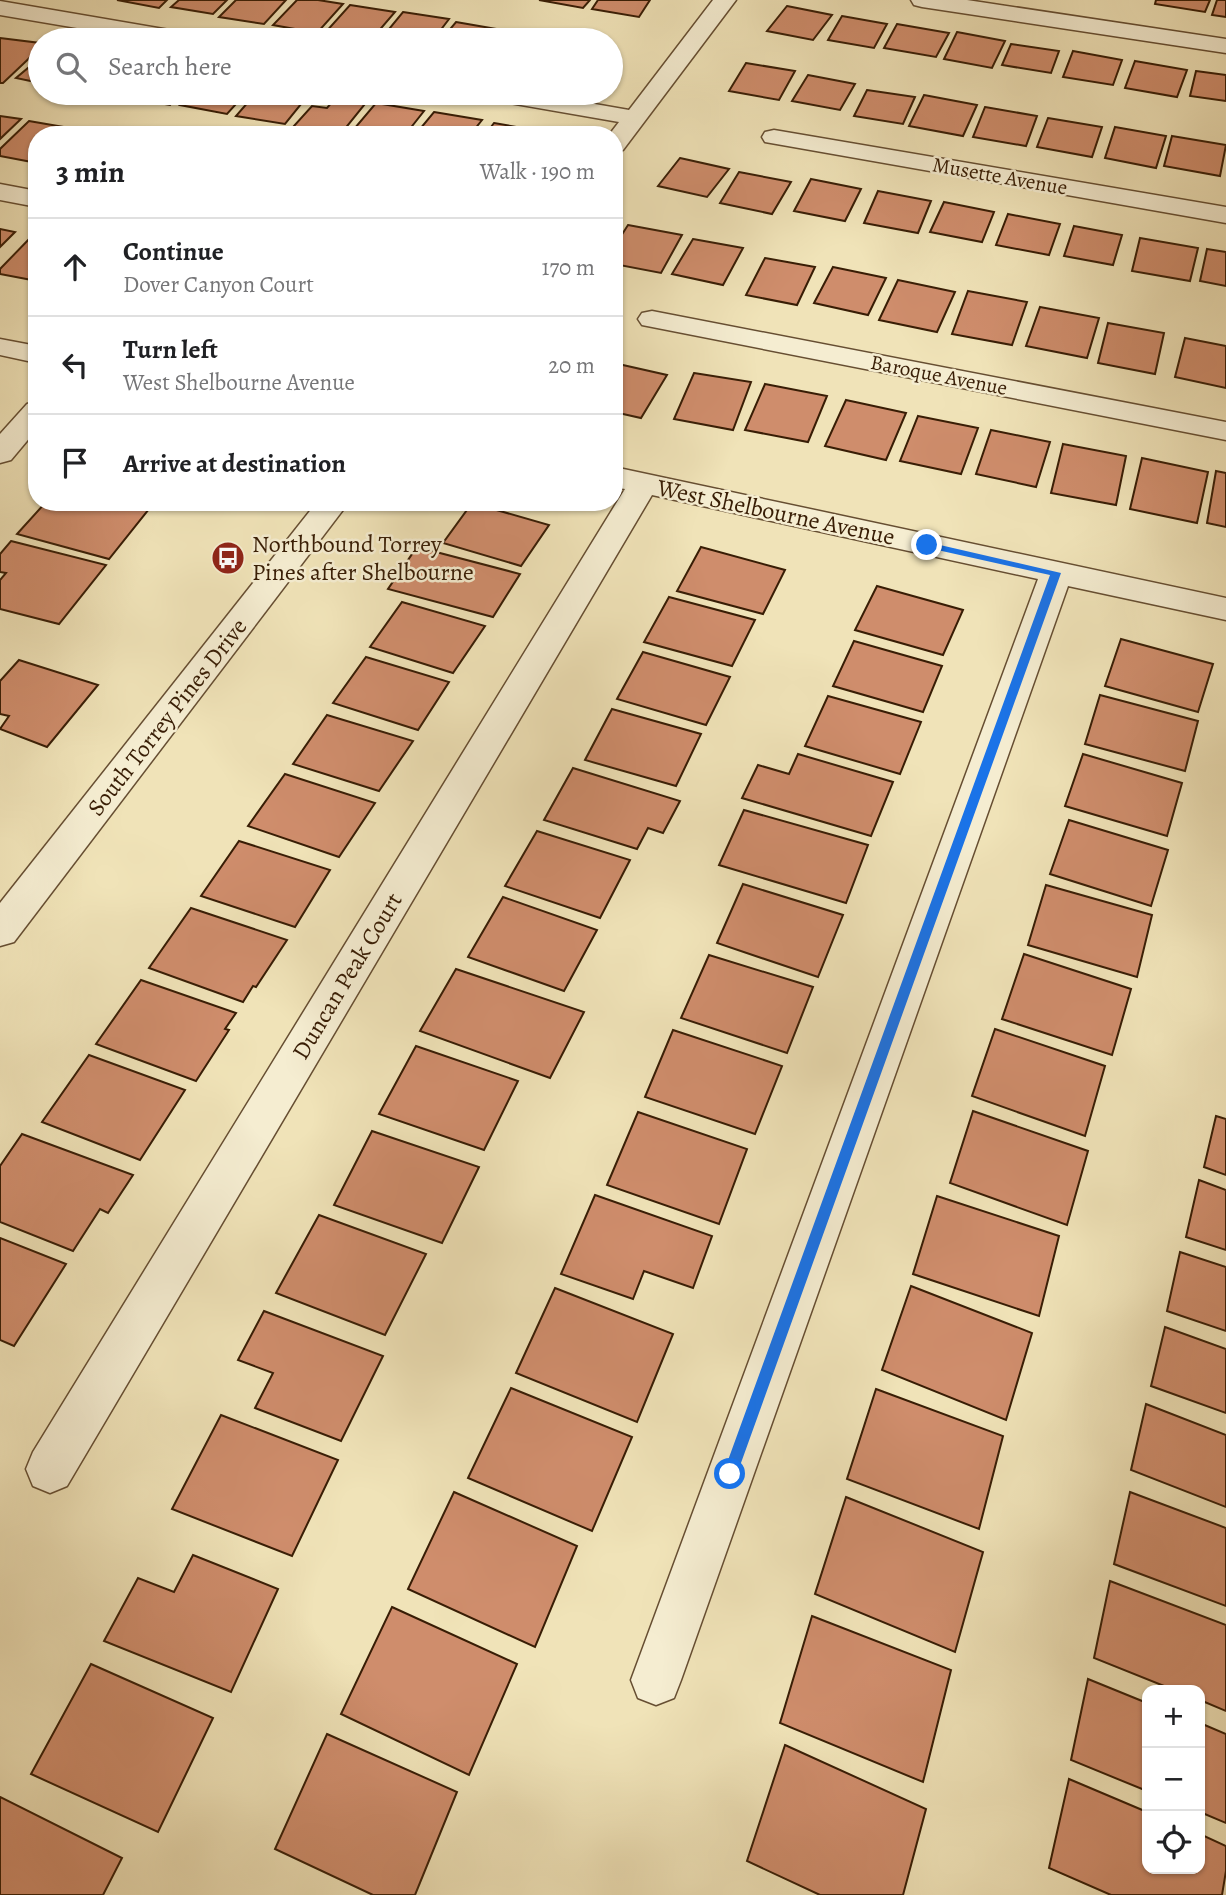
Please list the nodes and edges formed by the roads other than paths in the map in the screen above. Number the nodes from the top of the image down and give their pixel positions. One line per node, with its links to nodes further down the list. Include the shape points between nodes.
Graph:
1 (724, 0): 7 (street)
2 (922, 0): 5 (street)
3 (0, 8): 4 (street)
4 (117, 28)
5 (1226, 46)
6 (561, 105): 7 (street)
7 (635, 118): 8 (street)
8 (623, 133)
9 (774, 137): 12 (street, Musette Avenue)
10 (0, 192): 11 (street)
11 (28, 197)
12 (1226, 215)
13 (652, 319): 17 (street, Baroque Avenue)
14 (0, 347): 15 (street)
15 (28, 353)
16 (28, 420): 18 (street)
17 (1226, 431)
18 (0, 453)
19 (629, 480): 22 (street, West Shelbourne Avenue)
20 (327, 511): 24 (street, South Torrey Pines Drive)
21 (611, 511): 25 (street, Duncan Peak Court)
22 (1056, 573): 23 (street, West Shelbourne Avenue); 26 (street)
23 (1226, 609)
24 (0, 931)
25 (50, 1469)
26 (656, 1680)

